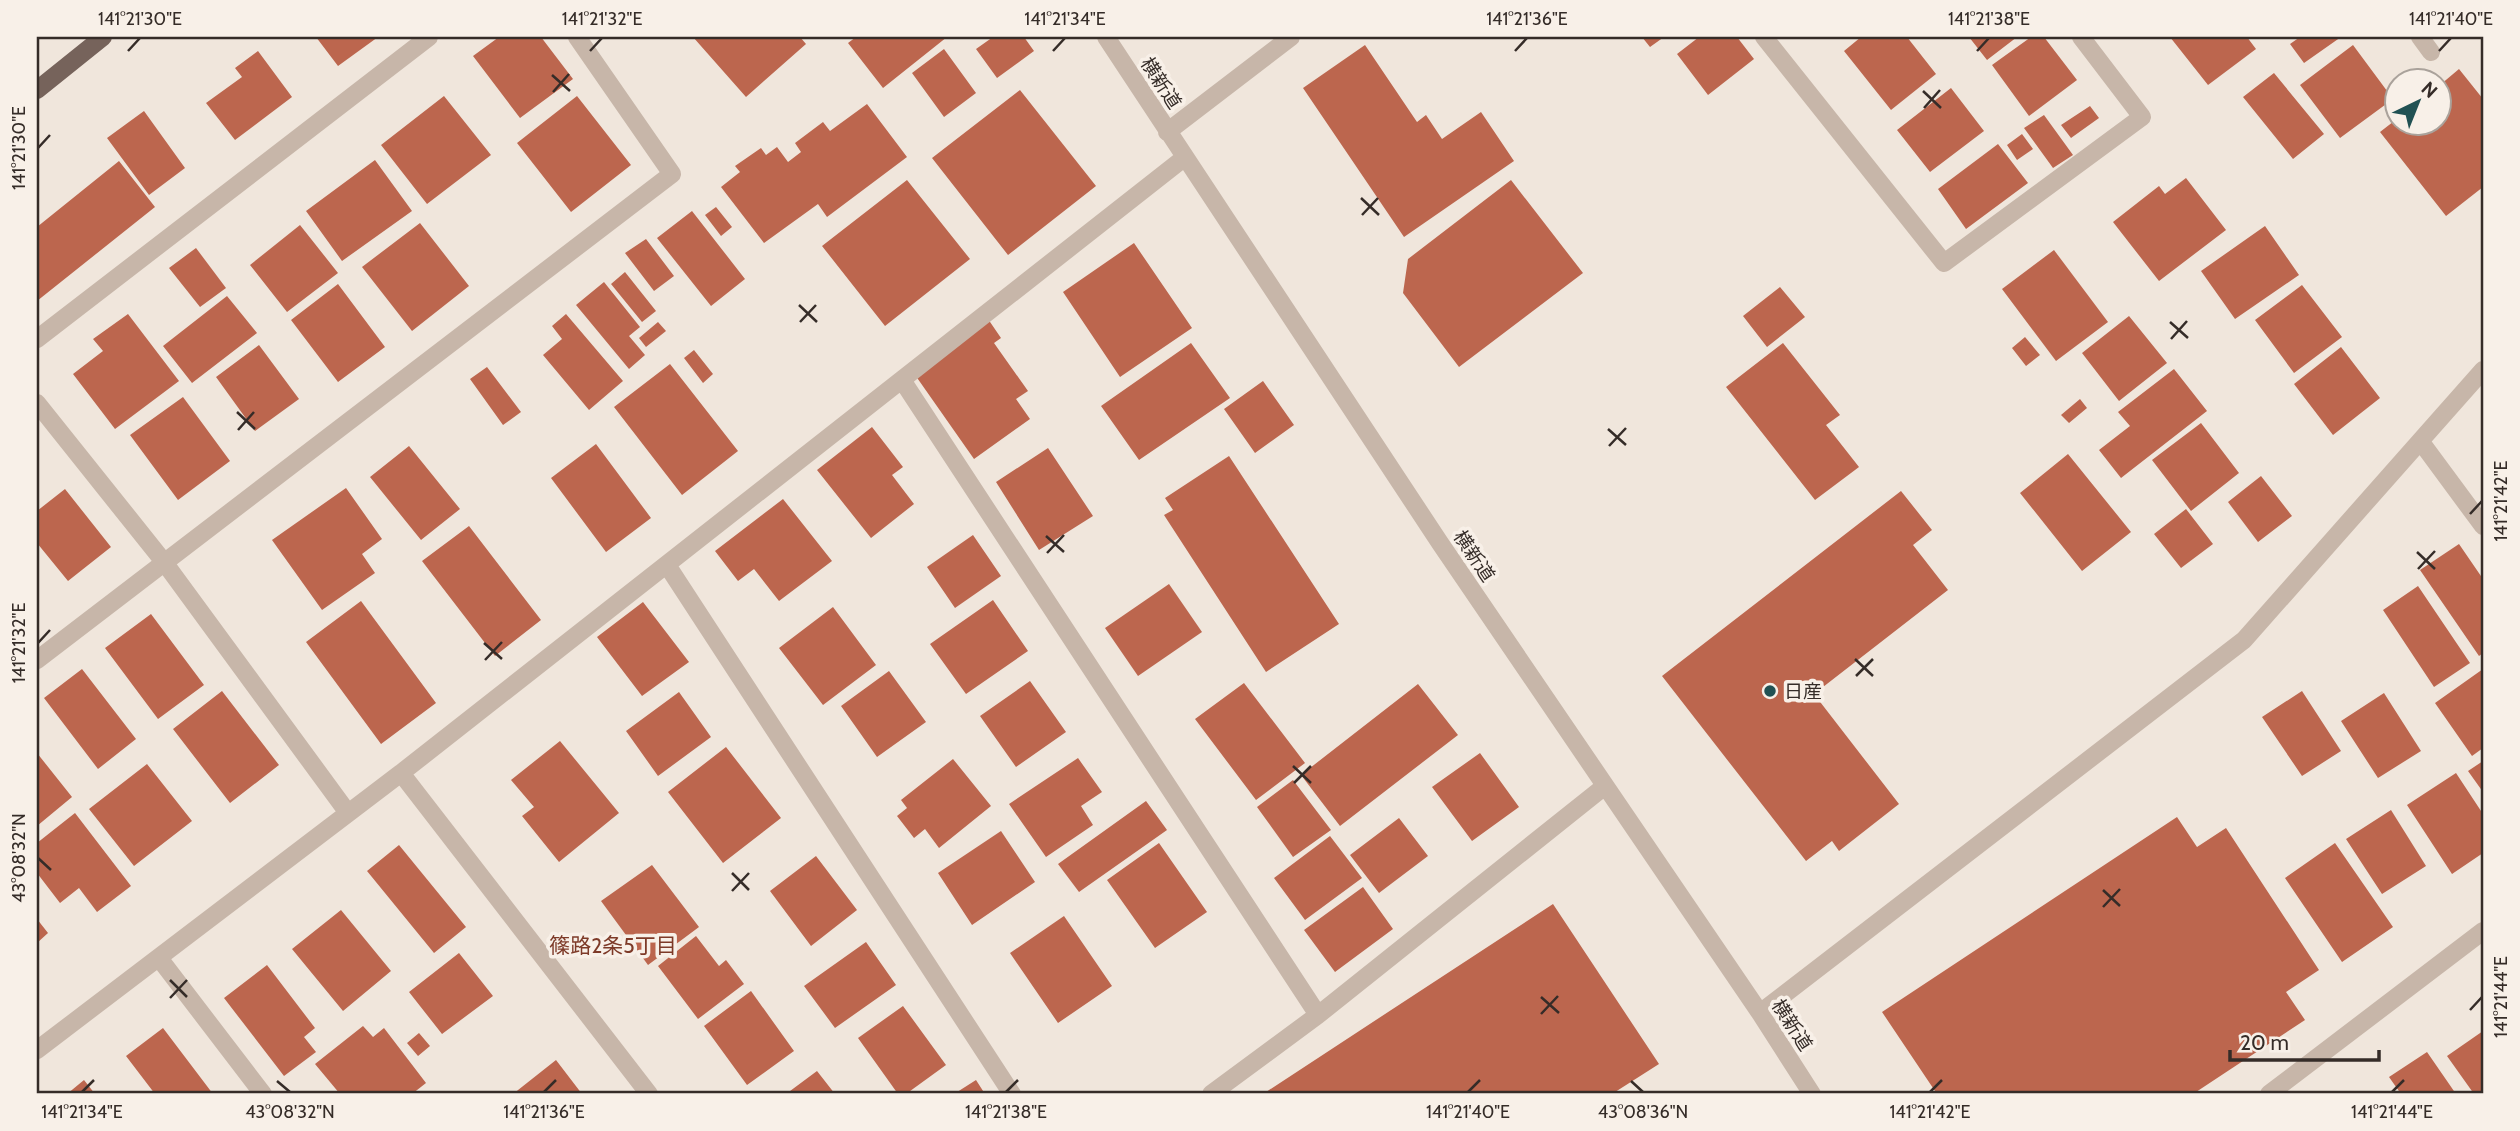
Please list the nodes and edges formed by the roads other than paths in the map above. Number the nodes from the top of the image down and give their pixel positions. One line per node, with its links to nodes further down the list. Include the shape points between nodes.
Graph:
1 (103, 37): 10 (main road)
2 (429, 37): 13 (street)
3 (578, 37): 19 (street, via 672,173)
4 (1106, 37): 11 (street, 横新道)
5 (1291, 37): 11 (street)
6 (1765, 37): 7 (street, via 1944,263 2142,117)
7 (2081, 37)
8 (2420, 37): 9 (street)
9 (2431, 52)
10 (37, 90)
11 (1167, 132): 12 (street, 横新道)
12 (1185, 158): 15 (street); 23 (street, 横新道)
13 (37, 339)
14 (2483, 370): 17 (street)
15 (902, 380): 20 (street); 28 (street)
16 (37, 403): 19 (street)
17 (2421, 442): 18 (street); 27 (street, via 2244,640)
18 (2483, 526)
19 (164, 562): 21 (street); 24 (street)
20 (667, 565): 22 (street); 32 (street)
21 (37, 660)
22 (401, 773): 24 (street); 31 (street)
23 (1605, 786): 27 (street, 横新道); 28 (street)
24 (348, 813): 26 (street)
25 (2483, 931): 35 (street)
26 (159, 958): 29 (street); 30 (street)
27 (1759, 1013): 34 (street, 横新道)
28 (1318, 1015): 33 (street)
29 (37, 1051)
30 (263, 1094)
31 (649, 1094)
32 (1012, 1094)
33 (1211, 1094)
34 (1812, 1094)
35 (2269, 1094)

